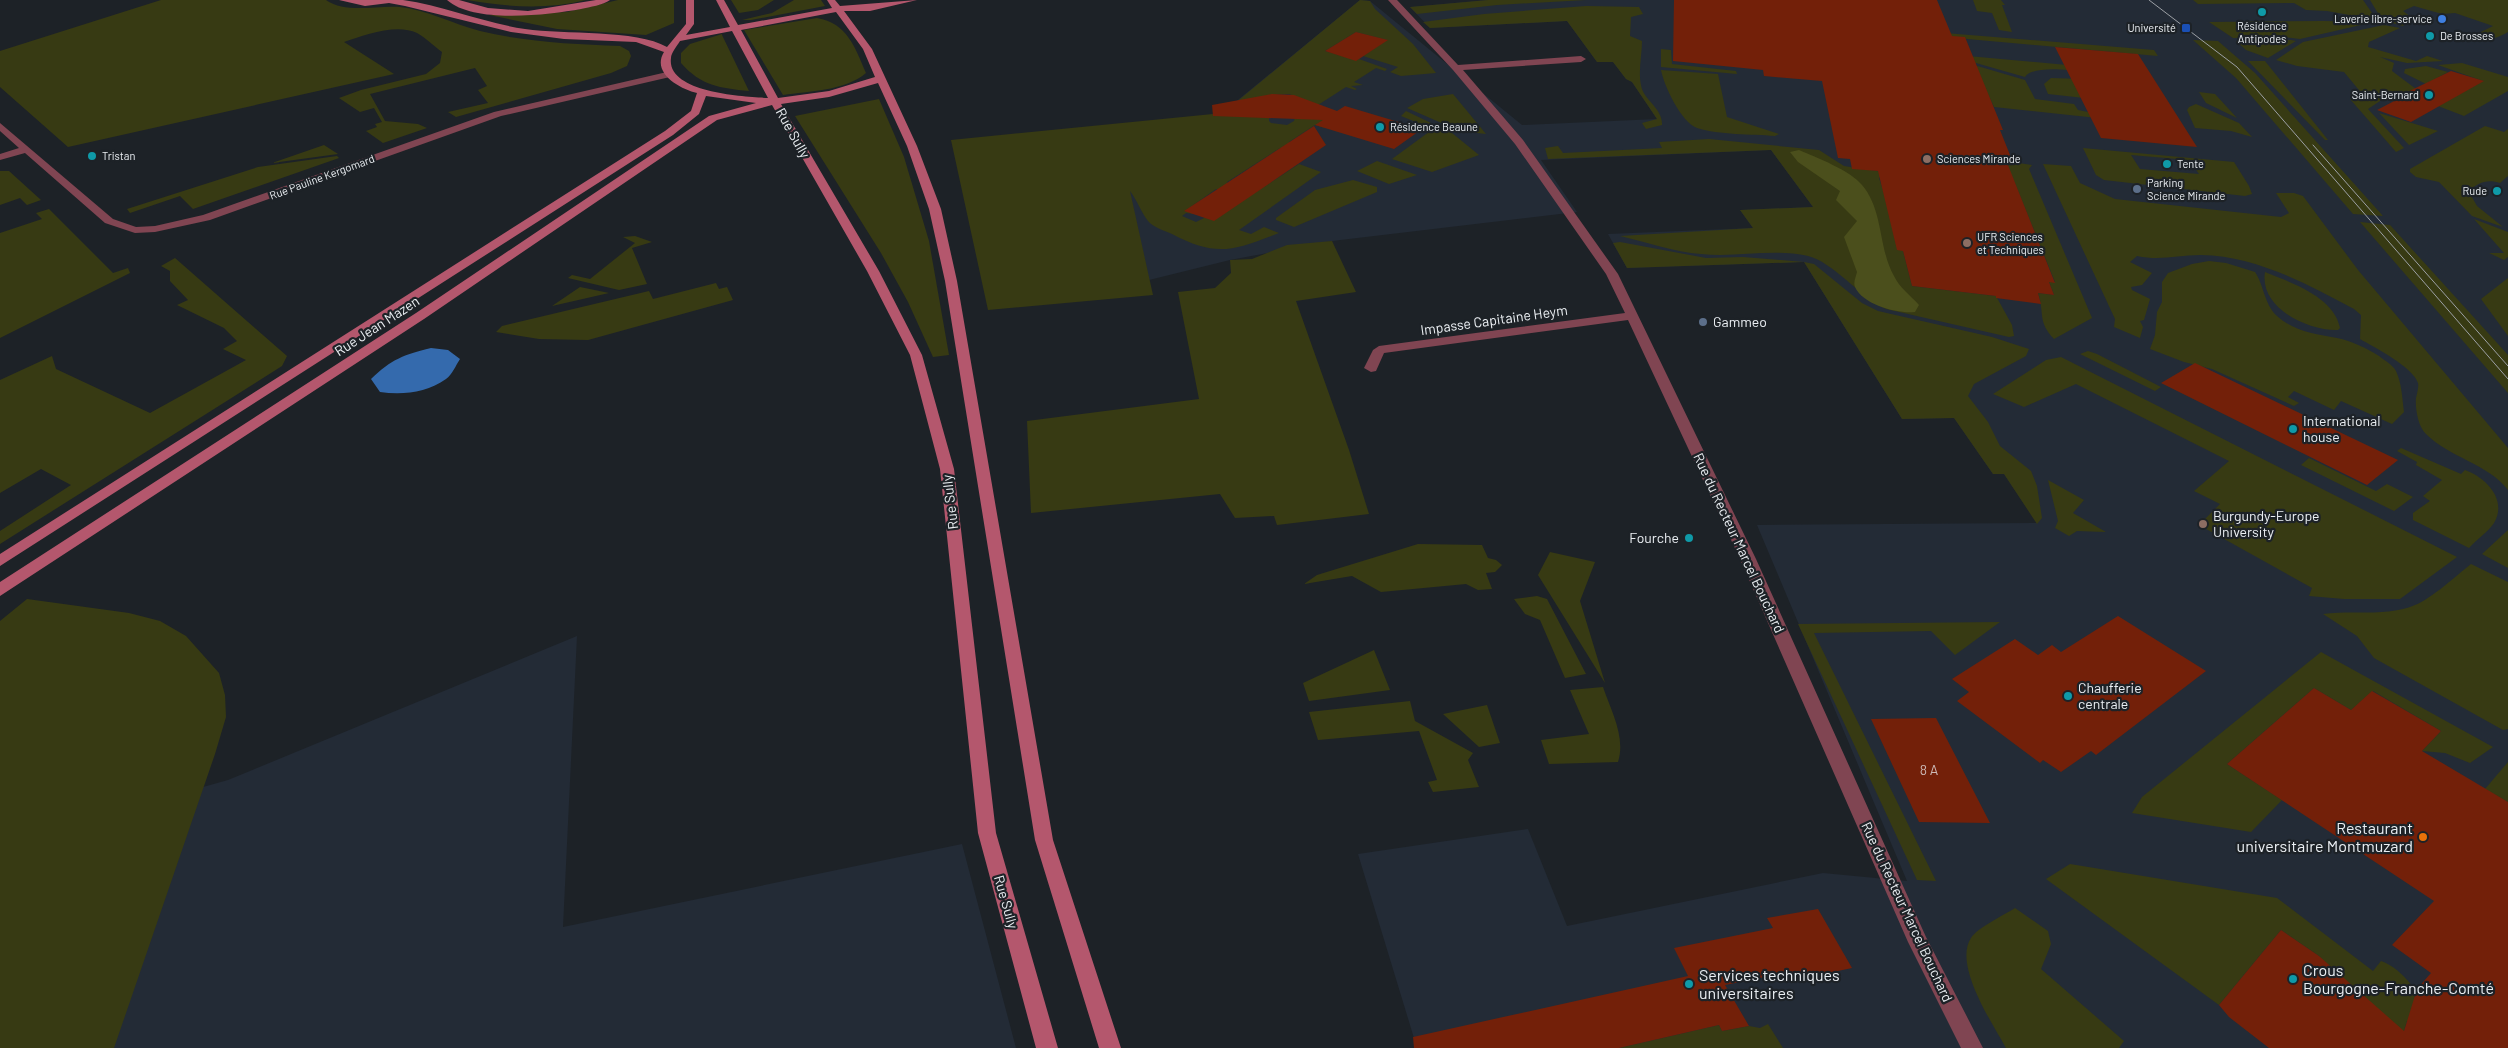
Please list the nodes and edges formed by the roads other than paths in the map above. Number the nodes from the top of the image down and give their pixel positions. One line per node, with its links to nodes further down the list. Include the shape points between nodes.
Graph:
1 (343, 0): 2 (main road, via 365,3)
2 (393, 0): 12 (main road, via 508,29 565,37 645,40)
3 (451, 0): 4 (main road, via 485,10 510,12 561,9)
4 (606, 0)
5 (690, 0): 11 (main road, via 690,24)
6 (720, 0): 10 (main road, Rue Sully)
7 (913, 0): 9 (main road, via 870,8)
8 (1392, 0): 14 (street, Rue du Recteur Marcel Bouchard)
9 (835, 5): 10 (main road); 16 (main road, via 867,49)
10 (736, 28): 11 (main road); 18 (main road, Rue Sully)
11 (677, 39): 12 (main road)
12 (666, 50): 15 (main road, via 664,63)
13 (1581, 59): 14 (street)
14 (1456, 68): 24 (street, Rue du Recteur Marcel Bouchard, via 1519,142 1588,239 1612,274)
15 (667, 75): 17 (main road); 20 (street, Rue Pauline Kergomard, via 498,114 206,218 155,229 135,230 109,221)
16 (882, 78): 18 (main road, via 833,93); 29 (main road, via 912,146 934,209 951,281 1044,840)
17 (702, 92): 18 (main road); 22 (main road, Rue Jean Mazen, via 694,112 669,133)
18 (775, 101): 23 (main road, Rue Jean Mazen, via 713,118); 28 (main road, Rue Sully, via 873,271 916,355 947,469 987,833)
19 (0, 126): 20 (street, Rue Pauline Kergomard)
20 (26, 149): 21 (street)
21 (0, 157)
22 (462, 264): 23 (main road); 26 (main road, Rue Jean Mazen)
23 (420, 316): 27 (main road, Rue Jean Mazen)
24 (1632, 316): 25 (street, Impasse Capitaine Heym, via 1379,350); 30 (street, Rue du Recteur Marcel Bouchard, via 1748,559 1918,942)
25 (1371, 368)
26 (0, 561)
27 (0, 590)
28 (1046, 1048)
29 (1110, 1048)
30 (1972, 1048)

